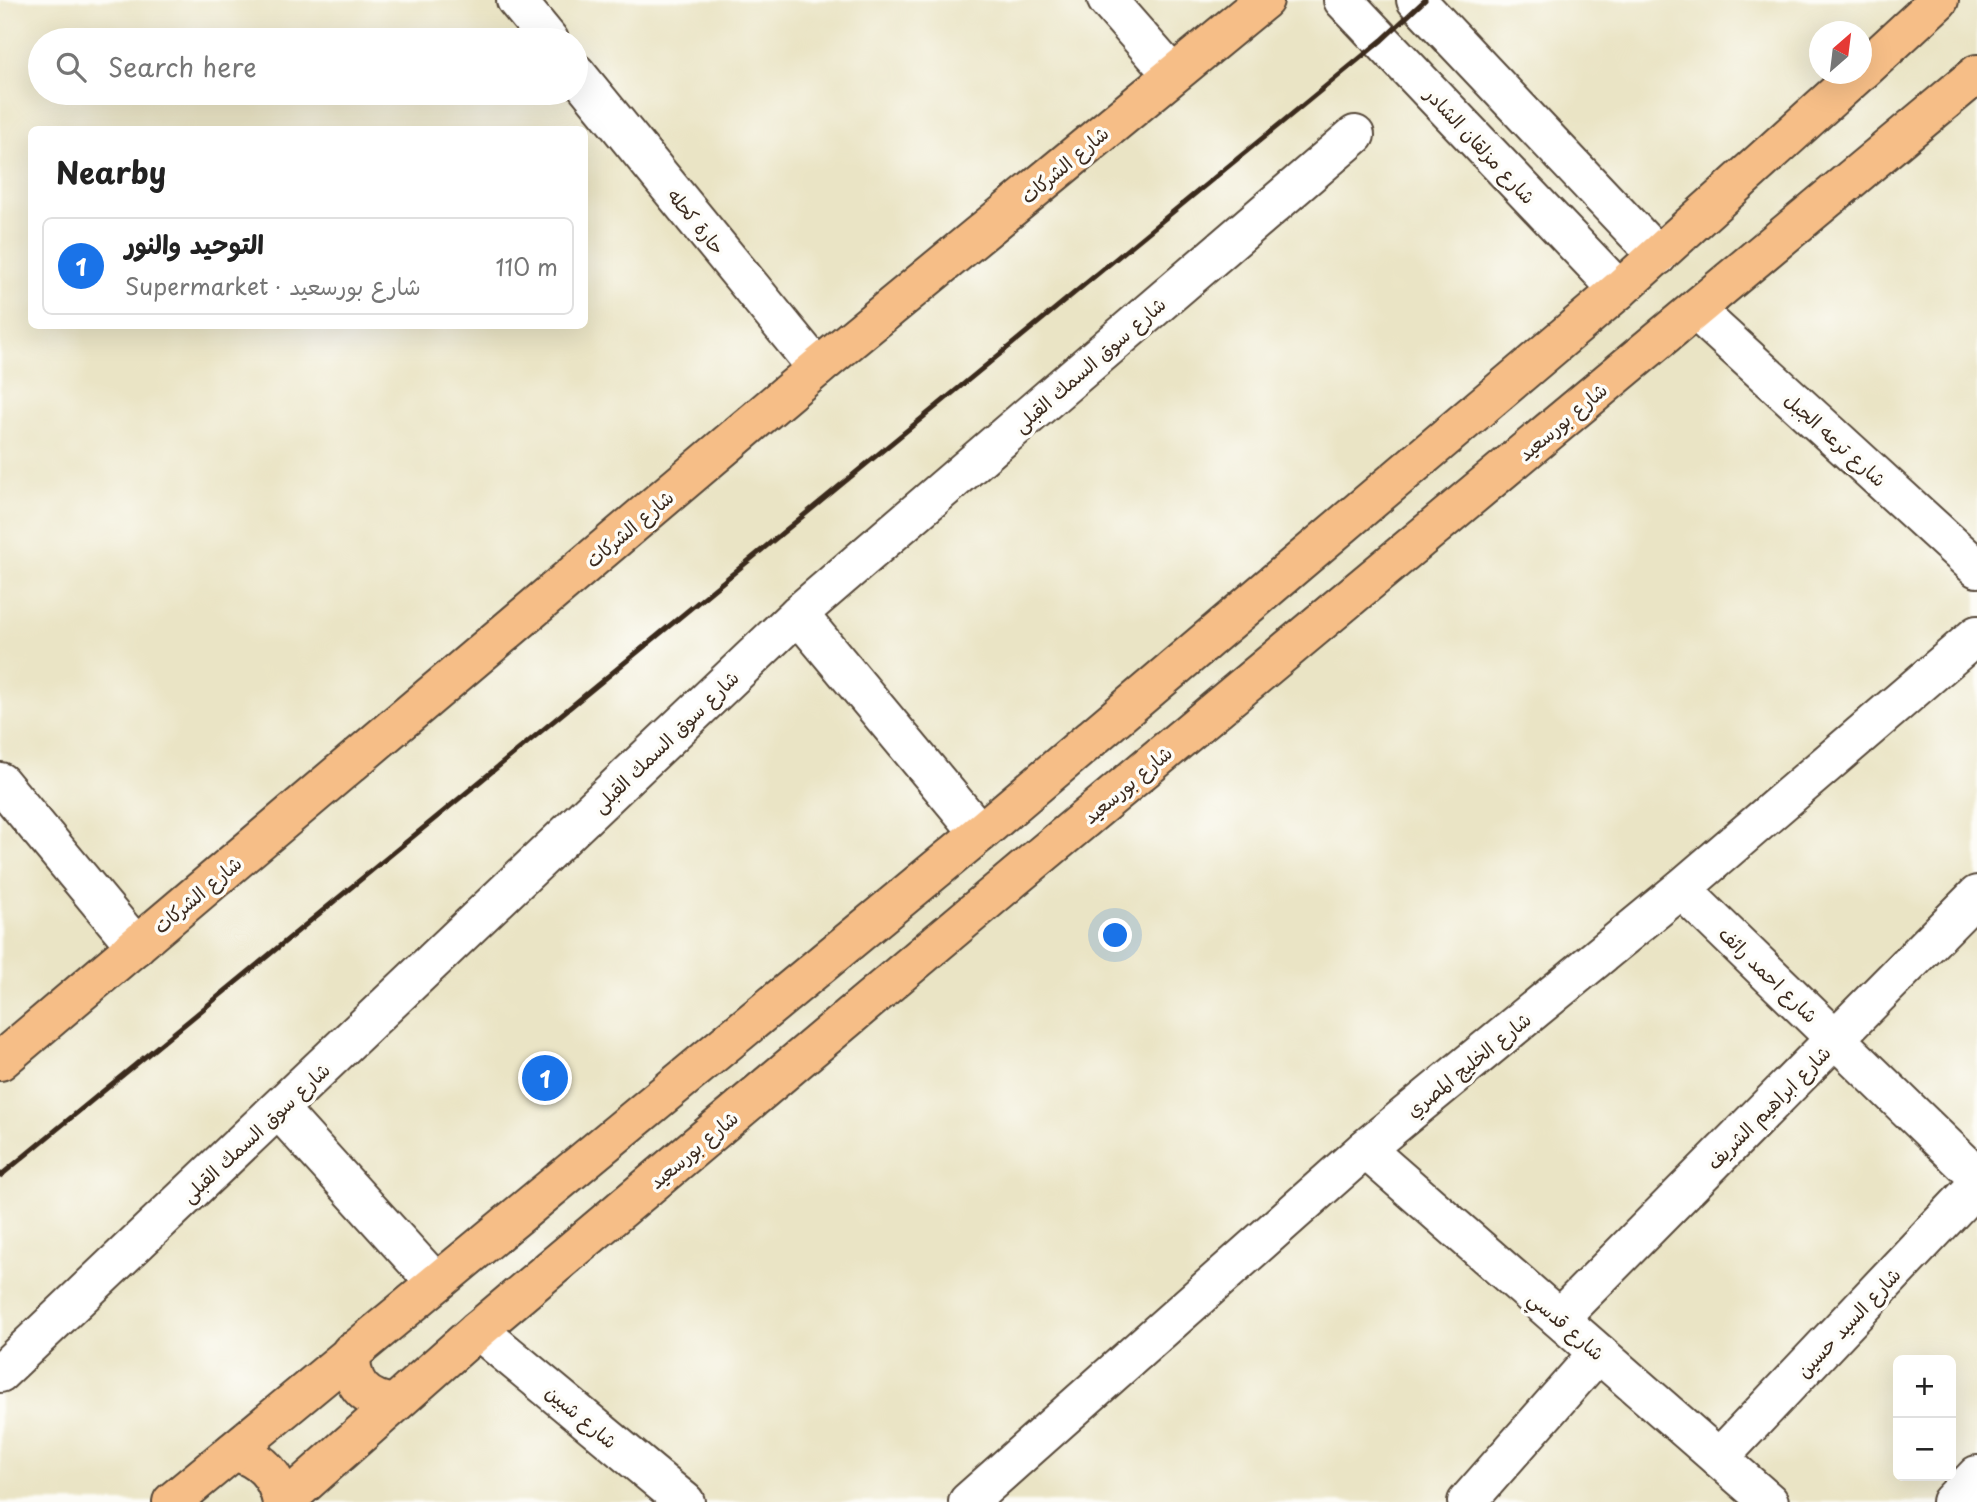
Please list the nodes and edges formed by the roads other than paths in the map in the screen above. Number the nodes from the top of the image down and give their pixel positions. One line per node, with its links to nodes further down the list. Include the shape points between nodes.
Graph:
1 (516, 0): 8 (street)
2 (1107, 0): 10 (street)
3 (1264, 0): 10 (main road, شارع الشركات)
4 (1343, 0): 17 (street, شارع مزلقان الشادر)
5 (1416, 0): 11 (street)
6 (1455, 0): 11 (street)
7 (1939, 0): 9 (main road)
8 (539, 28)
9 (1872, 61)
10 (1172, 74): 21 (main road, شارع الشركات)
11 (1486, 74): 16 (street)
12 (1977, 74): 20 (main road, شارع بورسعيد)
13 (1847, 84): 18 (main road)
14 (588, 88): 21 (street, حارة كحله)
15 (1355, 135): 23 (street, شارع سوق السمك القبلى)
16 (1553, 145): 17 (street); 18 (street)
17 (1513, 180): 19 (street, شارع مزلقان الشادر)
18 (1658, 256): 19 (main road)
19 (1619, 290): 26 (main road)
20 (1695, 310): 22 (street, شارع ترعه الجبل); 38 (main road, شارع بورسعيد)
21 (817, 368): 29 (main road, شارع الشركات)
22 (1977, 568)
23 (798, 614): 26 (street); 32 (street, شارع سوق السمك القبلى)
24 (1977, 635): 27 (street, شارع الخليج المصري)
25 (0, 782): 29 (street)
26 (980, 833): 36 (main road)
27 (1681, 889): 30 (street, شارع احمد رائف); 33 (street, شارع الخليج المصري)
28 (1977, 895): 30 (street, شارع ابراهيم الشريف)
29 (135, 946): 31 (main road, شارع الشركات)
30 (1835, 1038): 34 (street, شارع احمد رائف); 37 (street, شارع ابراهيم الشريف)
31 (0, 1061)
32 (279, 1110): 36 (street); 41 (street, شارع سوق السمك القبلى)
33 (1365, 1149): 37 (street, شارع قدسي); 50 (street, شارع الخليج المصري)
34 (1977, 1176)
35 (1977, 1185): 44 (street, شارع السيد حسين)
36 (436, 1283): 39 (main road)
37 (1559, 1318): 40 (street, شارع قدسي)
38 (478, 1330): 42 (main road, شارع بورسعيد); 49 (street, شارع شبين)
39 (351, 1352): 42 (main road, via 350,1368 365,1394); 43 (main road)
40 (1598, 1353): 44 (street, شارع قدسي); 51 (street)
41 (0, 1373)
42 (394, 1404): 48 (main road, شارع بورسعيد)
43 (234, 1451): 47 (main road); 48 (main road, via 262,1464)
44 (1719, 1458): 46 (street, شارع قدسي)
45 (1977, 1475): 52 (street)
46 (1764, 1501)
47 (172, 1502)
48 (283, 1502)
49 (685, 1502)
50 (968, 1502)
51 (1467, 1502)
52 (1951, 1502)

